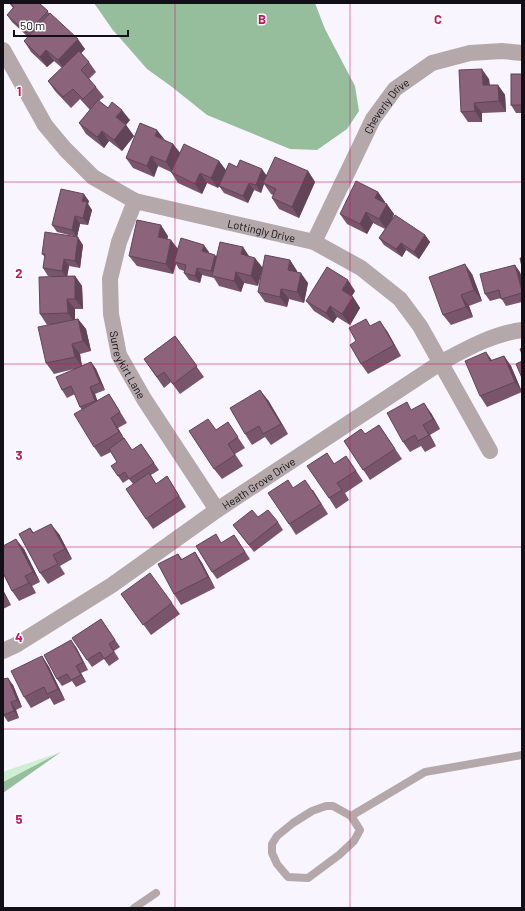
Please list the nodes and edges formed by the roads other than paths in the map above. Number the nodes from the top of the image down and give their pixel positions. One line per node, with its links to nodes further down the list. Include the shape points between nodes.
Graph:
1 (3, 50): 3 (street, Lottingly Drive, via 45,125 65,149 93,177)
2 (522, 53): 4 (street, Cheverly Drive, via 470,53 432,63 395,89 373,119)
3 (135, 201): 4 (street, Lottingly Drive); 8 (street, Surreykirt Lane, via 119,242 110,279 110,314 119,355 144,399)
4 (314, 242): 6 (street, Lottingly Drive, via 361,268 400,299 420,326)
5 (522, 330): 6 (street, Heath Grove Drive, via 477,343)
6 (440, 363): 7 (street, Lottingly Drive); 8 (street, Heath Grove Drive)
7 (490, 451)
8 (217, 510): 9 (street, Heath Grove Drive, via 112,585)
9 (3, 651)
10 (522, 755): 11 (lane, via 425,772)
11 (351, 816): 11 (lane, via 333,806 326,806 293,823 277,836 272,844 277,864 288,877 308,878 354,841 360,830)
12 (156, 893): 13 (lane)
13 (134, 908)

